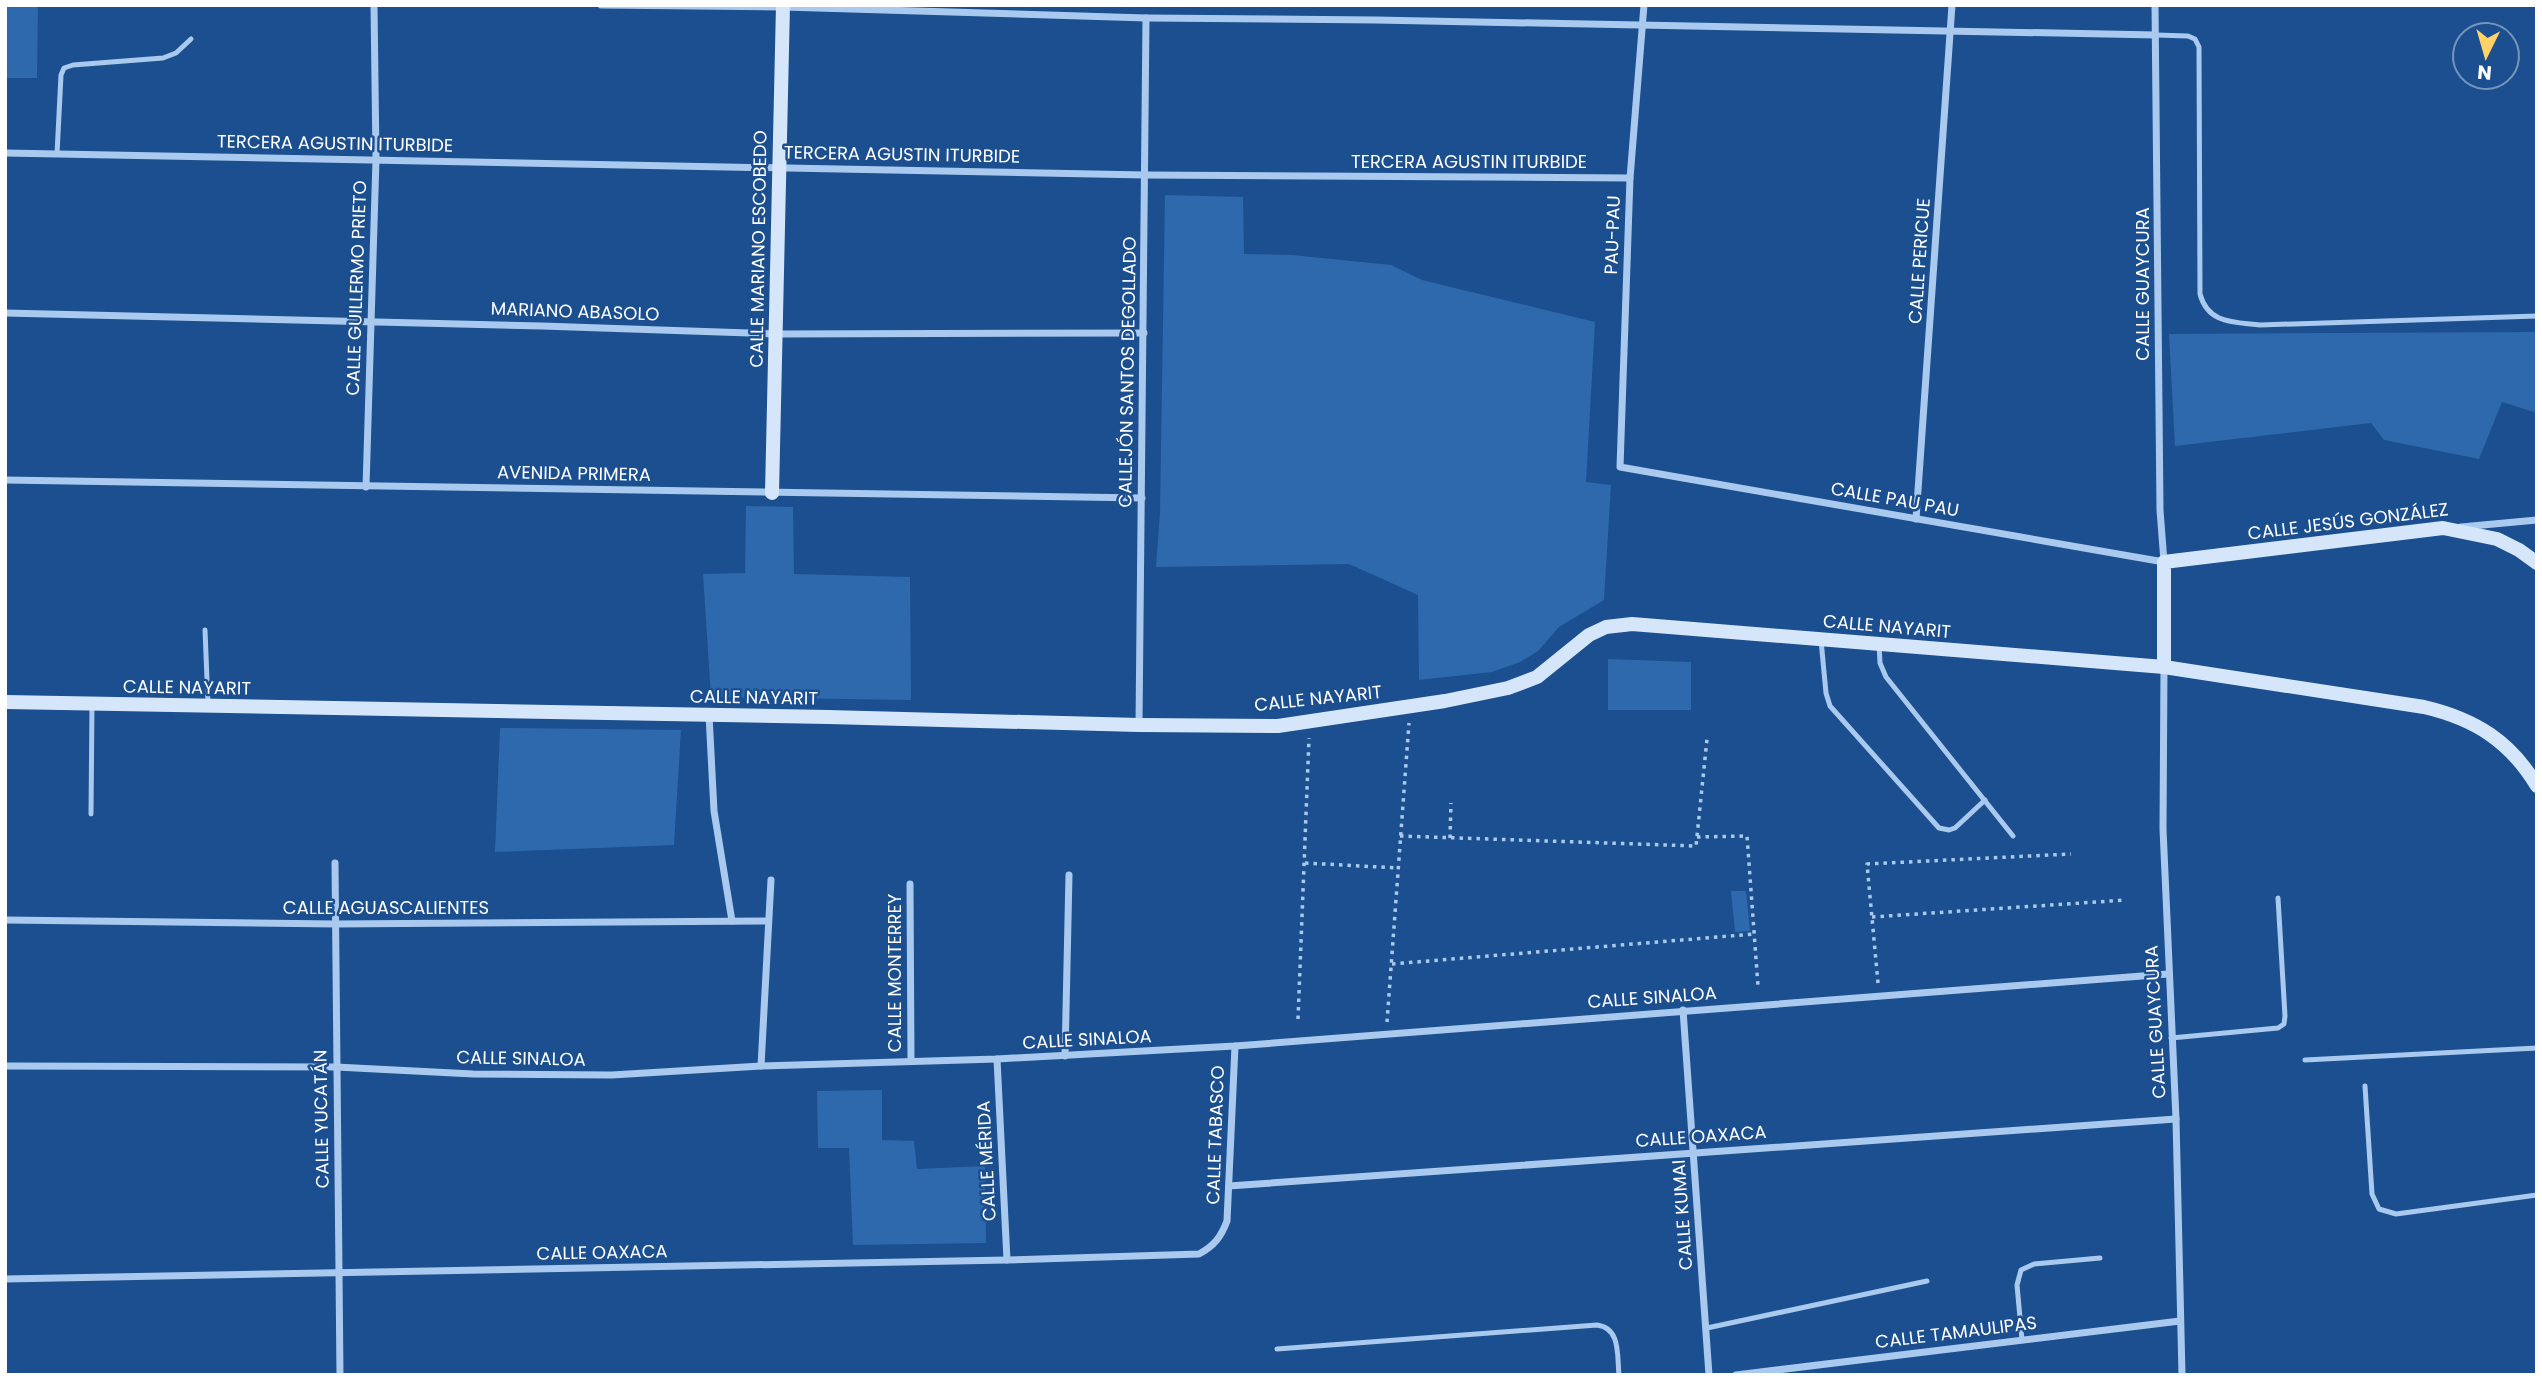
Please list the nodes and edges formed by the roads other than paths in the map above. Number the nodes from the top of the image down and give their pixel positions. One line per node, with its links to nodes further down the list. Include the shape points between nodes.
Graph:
1 (374, 5): 14 (street, CALLE GUILLERMO PRIETO)
2 (601, 5): 6 (street)
3 (1644, 5): 8 (street, PAU-PAU)
4 (1952, 5): 9 (street, CALLE PERICUE)
5 (2155, 5): 10 (street, CALLE GUAYCURA)
6 (783, 6): 7 (street); 15 (street, CALLE MARIANO ESCOBEDO)
7 (1146, 18): 8 (street); 16 (street, CALLEJÓN SANTOS DEGOLLADO)
8 (1642, 25): 9 (street); 17 (street, PAU-PAU)
9 (1951, 31): 10 (street); 28 (street, CALLE PERICUE)
10 (2156, 35): 19 (lane, via 2188,36 2199,47 2200,294 2211,316 2260,325); 31 (street, CALLE GUAYCURA)
11 (191, 39): 13 (lane, via 163,58 64,68)
12 (5, 153): 13 (street, TERCERA AGUSTIN ITURBIDE)
13 (57, 154): 14 (street, TERCERA AGUSTIN ITURBIDE)
14 (376, 159): 15 (street, TERCERA AGUSTIN ITURBIDE); 20 (street, CALLE GUILLERMO PRIETO)
15 (779, 167): 16 (street, TERCERA AGUSTIN ITURBIDE); 22 (street, CALLE MARIANO ESCOBEDO)
16 (1145, 175): 17 (street, TERCERA AGUSTIN ITURBIDE); 21 (street, CALLEJÓN SANTOS DEGOLLADO)
17 (1630, 178): 23 (street, PAU-PAU)
18 (5, 313): 20 (street, MARIANO ABASOLO)
19 (2537, 316)
20 (371, 321): 22 (street, MARIANO ABASOLO); 25 (street, CALLE GUILLERMO PRIETO)
21 (1144, 333): 22 (street, MARIANO ABASOLO); 27 (street, CALLEJÓN SANTOS DEGOLLADO)
22 (775, 334): 26 (street, CALLE MARIANO ESCOBEDO)
23 (1620, 467): 28 (street, CALLE PAU PAU)
24 (5, 480): 25 (street, AVENIDA PRIMERA)
25 (366, 487): 26 (street, AVENIDA PRIMERA)
26 (772, 493): 27 (street, AVENIDA PRIMERA)
27 (1142, 498): 41 (street, CALLEJÓN SANTOS DEGOLLADO)
28 (1916, 519): 31 (street, CALLE PAU PAU)
29 (2537, 520): 30 (street, CALLE JESÚS GONZÁLEZ)
30 (2443, 528): 31 (street, CALLE JESÚS GONZÁLEZ); 32 (street, via 2497,539)
31 (2164, 562): 36 (street)
32 (2537, 563)
33 (205, 630): 39 (lane)
34 (1821, 640): 35 (street, CALLE NAYARIT); 41 (street, CALLE NAYARIT, via 1632,624 1606,627 1537,677 1508,688 1278,726); 43 (lane, via 1830,706 1939,828 1955,828)
35 (1880, 645): 36 (street, CALLE NAYARIT); 43 (lane, via 1886,677)
36 (2164, 667): 42 (street, CALLE NAYARIT, via 2451,713 2500,740); 55 (street, CALLE GUAYCURA)
37 (5, 702): 38 (street, CALLE NAYARIT)
38 (92, 704): 39 (street, CALLE NAYARIT); 44 (lane)
39 (208, 707): 40 (street, CALLE NAYARIT)
40 (709, 715): 41 (street, CALLE NAYARIT); 52 (street, via 714,811)
41 (1139, 725)
42 (2537, 786)
43 (1985, 800): 45 (lane)
44 (91, 814)
45 (2013, 836)
46 (335, 863): 54 (street, CALLE YUCATÁN)
47 (1069, 875): 60 (street)
48 (771, 880): 53 (street)
49 (910, 884): 63 (street, CALLE MONTERREY)
50 (2278, 898): 57 (lane, via 2284,1024)
51 (5, 920): 54 (street, CALLE AGUASCALIENTES)
52 (732, 921): 53 (street, CALLE AGUASCALIENTES); 54 (street, CALLE AGUASCALIENTES)
53 (767, 921): 65 (street)
54 (335, 924): 66 (street, CALLE YUCATÁN)
55 (2168, 974): 56 (street, CALLE SINALOA); 57 (street, CALLE GUAYCURA)
56 (1683, 1010): 58 (street, CALLE SINALOA); 69 (street, CALLE KUMAI)
57 (2171, 1038): 68 (street, CALLE GUAYCURA)
58 (1235, 1046): 60 (street, CALLE SINALOA); 70 (street, CALLE TABASCO)
59 (2537, 1048): 62 (lane)
60 (1065, 1056): 61 (street, CALLE SINALOA)
61 (997, 1059): 63 (street, CALLE SINALOA); 74 (street, CALLE MÉRIDA)
62 (2305, 1060)
63 (911, 1061): 65 (street, CALLE SINALOA)
64 (5, 1066): 66 (street, CALLE SINALOA)
65 (761, 1066): 66 (street, CALLE SINALOA, via 612,1075)
66 (336, 1067): 75 (street, CALLE YUCATÁN)
67 (2365, 1086): 71 (lane, via 2372,1194 2379,1209 2396,1214)
68 (2176, 1119): 69 (street, CALLE OAXACA); 78 (street, CALLE GUAYCURA)
69 (1693, 1152): 70 (street, CALLE OAXACA); 79 (street, CALLE KUMAI)
70 (1229, 1186): 72 (street, CALLE TABASCO, via 1222,1235)
71 (2537, 1195)
72 (1199, 1254): 74 (street, CALLE OAXACA)
73 (2099, 1258): 80 (lane, via 2034,1264 2021,1270 2017,1285)
74 (1007, 1260): 75 (street, CALLE OAXACA)
75 (340, 1272): 76 (street, CALLE OAXACA); 82 (street, CALLE YUCATÁN)
76 (5, 1279)
77 (1927, 1281): 79 (lane)
78 (2180, 1321): 80 (street, CALLE TAMAULIPAS); 86 (street, CALLE GUAYCURA)
79 (1707, 1328): 84 (street, CALLE KUMAI)
80 (2022, 1340): 85 (street, CALLE TAMAULIPAS)
81 (1278, 1349): 83 (lane, via 1597,1325 1612,1331)
82 (341, 1375)
83 (1619, 1375)
84 (1709, 1375)
85 (1736, 1375)
86 (2182, 1375)

